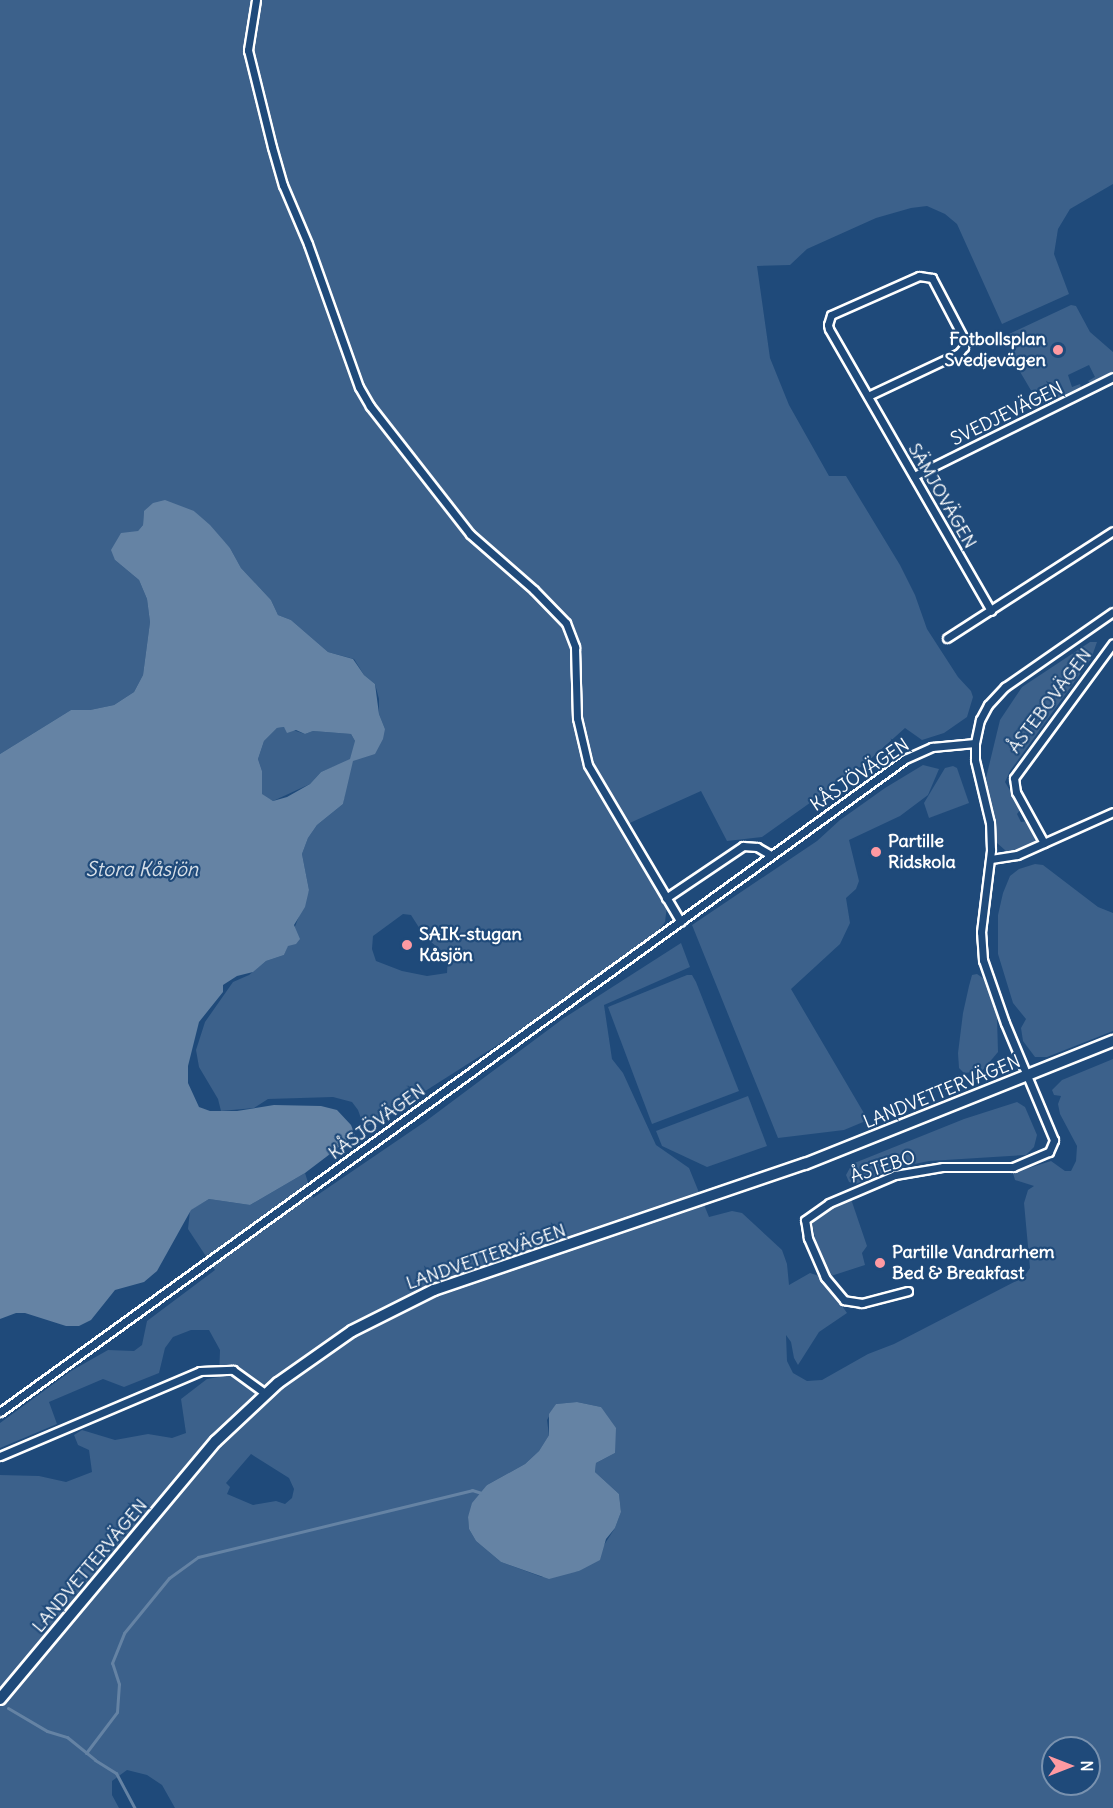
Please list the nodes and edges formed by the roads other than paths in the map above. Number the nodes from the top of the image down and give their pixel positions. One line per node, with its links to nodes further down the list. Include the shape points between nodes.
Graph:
1 (256, 0): 15 (street, via 248,50 272,147 359,387 470,534 566,623 575,647 578,718 588,765)
2 (1113, 377): 4 (street, SVEDJEVÄGEN)
3 (868, 396): 3 (street, SÄMJOVÄGEN, via 959,353 964,347 964,339 932,278 919,276 829,318 828,329); 4 (street, SÄMJOVÄGEN)
4 (914, 476): 6 (street, SÄMJOVÄGEN)
5 (1113, 531): 6 (street)
6 (991, 611): 8 (street)
7 (1113, 612): 10 (street, via 1005,687 988,705)
8 (947, 638)
9 (1113, 643): 12 (street, ÅSTEBOVÄGEN, via 1014,778 1016,792)
10 (975, 743): 13 (street, KÅSJÖVÄGEN, via 932,747 905,759); 14 (street, via 975,760 990,823)
11 (1113, 812): 12 (street)
12 (1044, 843): 14 (street, via 1008,859)
13 (771, 855): 15 (street, via 757,847 742,846); 16 (street, KÅSJÖVÄGEN)
14 (991, 859): 18 (street, via 981,932 983,960)
15 (666, 898): 16 (street)
16 (681, 921): 21 (street, KÅSJÖVÄGEN)
17 (1113, 1041): 18 (street, LANDVETTERVÄGEN)
18 (1028, 1076): 19 (street, ÅSTEBO, via 1054,1140 1049,1152 1013,1167 935,1167 895,1175 829,1203 805,1220 810,1244 825,1277 844,1300 862,1303); 20 (street, LANDVETTERVÄGEN, via 774,1175 434,1290 332,1343)
19 (908, 1291)
20 (265, 1394): 22 (street, via 233,1370 200,1371); 23 (street, LANDVETTERVÄGEN, via 216,1441)
21 (0, 1412)
22 (0, 1456)
23 (0, 1699)

